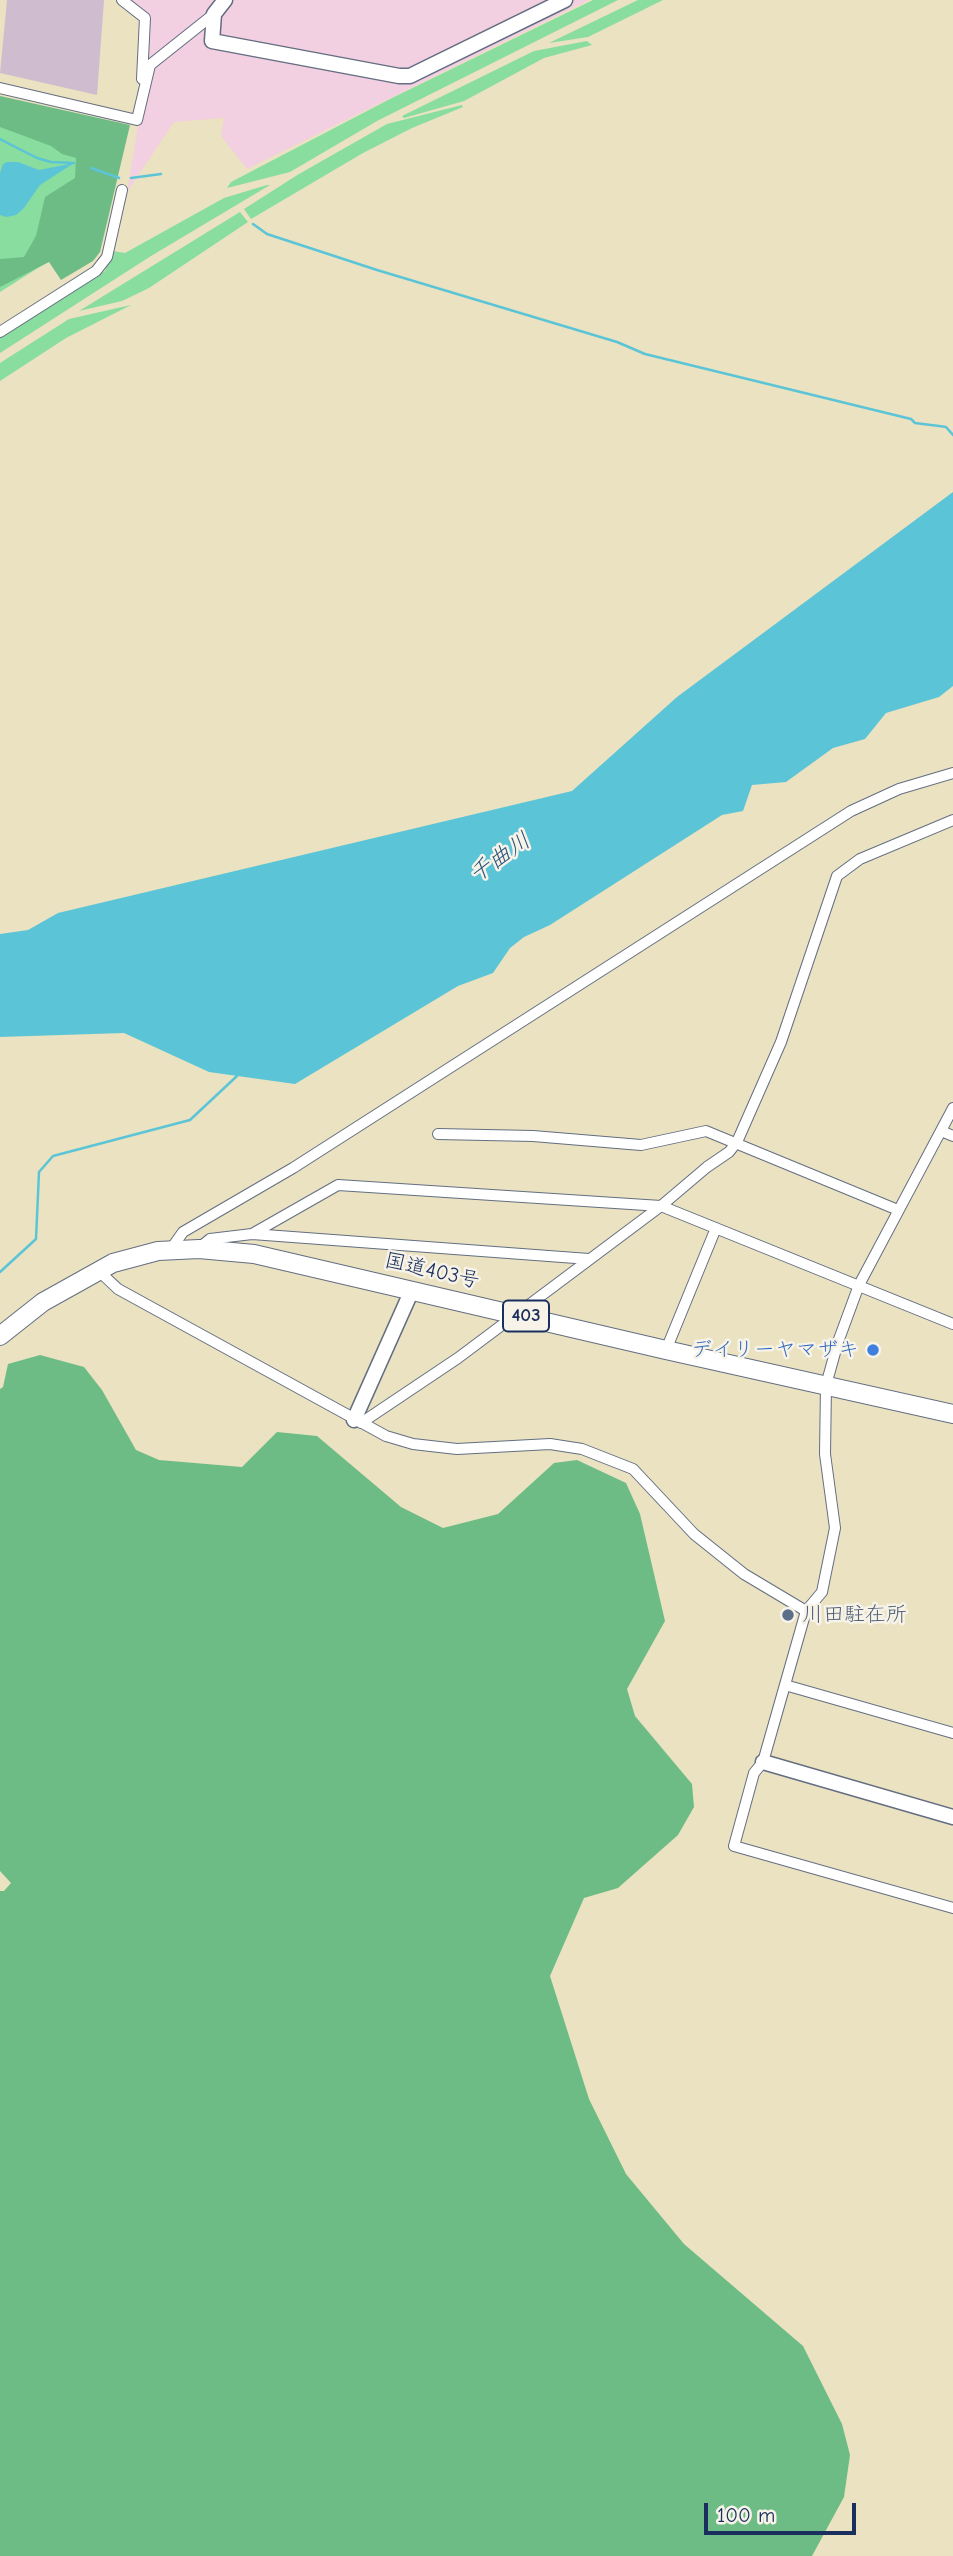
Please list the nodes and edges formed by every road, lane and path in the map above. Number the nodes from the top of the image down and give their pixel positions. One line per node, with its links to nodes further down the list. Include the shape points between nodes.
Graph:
1 (122, 0): 6 (street, via 145,19)
2 (225, 0): 4 (street)
3 (565, 0): 4 (street, via 410,76 212,41)
4 (214, 14): 6 (street, via 150,65)
5 (0, 88): 6 (street, via 137,120)
6 (141, 101)
7 (122, 190): 8 (street, via 107,257 96,271)
8 (0, 332)
9 (953, 773): 20 (street, via 899,789 851,811 293,1168 183,1232)
10 (953, 820): 15 (street, via 860,859 837,876 781,1042)
11 (953, 1108): 12 (street)
12 (941, 1131): 14 (street); 17 (street)
13 (438, 1134): 15 (street, via 641,1145 706,1131)
14 (953, 1136)
15 (737, 1142): 16 (street); 17 (street)
16 (661, 1206): 18 (street); 19 (street, via 338,1185); 23 (street)
17 (898, 1210): 25 (street)
18 (716, 1228): 25 (street); 31 (street)
19 (252, 1234): 21 (street, via 210,1239); 23 (street)
20 (172, 1249): 21 (highway, 国道403号 / 403); 22 (highway, 国道403号 / 403)
21 (199, 1249): 27 (highway, 国道403号 / 403, via 254,1254)
22 (127, 1258): 24 (highway, 国道403号 / 403); 26 (street, via 117,1271)
23 (589, 1259): 28 (street)
24 (98, 1270): 26 (street); 30 (highway, 国道403号 / 403, via 43,1302)
25 (859, 1285): 29 (street); 32 (street)
26 (115, 1287): 34 (street)
27 (412, 1290): 28 (highway, 国道403号 / 403); 34 (street)
28 (517, 1314): 31 (highway, 国道403号 / 403); 34 (street, via 458,1358)
29 (953, 1324)
30 (0, 1336)
31 (666, 1350): 32 (highway, 国道403号 / 403)
32 (827, 1385): 33 (highway, 国道403号 / 403); 35 (street, via 825,1454 835,1528 822,1592)
33 (953, 1414)
34 (357, 1421): 35 (street, via 412,1444 457,1448 550,1444 582,1449 633,1469 704,1542 744,1574)
35 (806, 1611): 36 (street)
36 (785, 1685): 37 (street); 38 (street)
37 (953, 1733)
38 (763, 1762): 39 (street); 40 (street, via 754,1773 734,1846)
39 (953, 1816)
40 (953, 1909)

